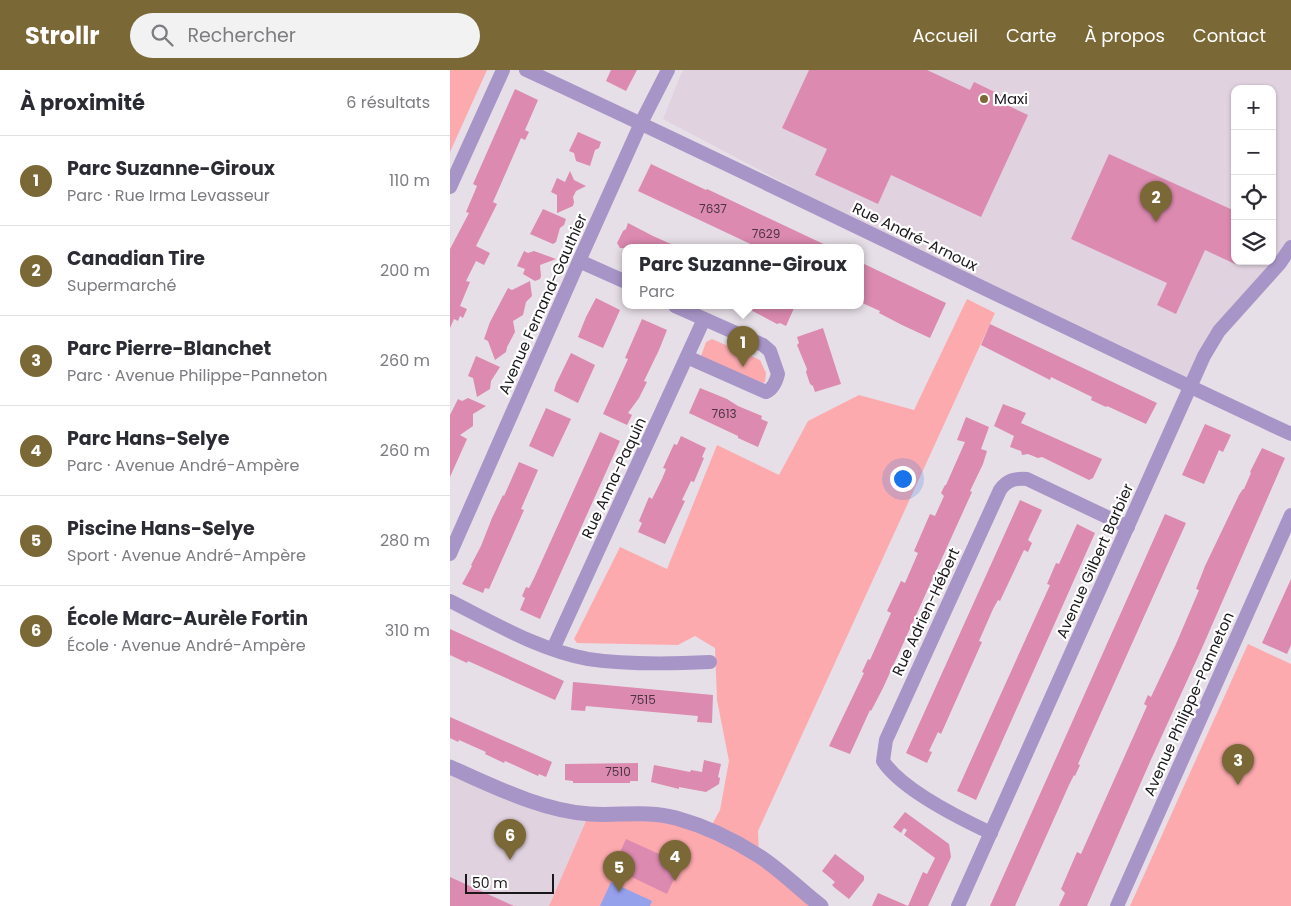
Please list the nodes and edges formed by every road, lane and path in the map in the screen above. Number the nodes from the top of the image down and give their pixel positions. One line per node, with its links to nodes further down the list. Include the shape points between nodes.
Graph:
1 (502, 70): 5 (street)
2 (526, 70): 4 (street, Rue André-Arnoux)
3 (668, 70): 4 (street, Avenue Fernand-Gauthier)
4 (641, 123): 7 (street, Avenue Fernand-Gauthier); 12 (street, Rue André-Arnoux)
5 (450, 187)
6 (1291, 247): 12 (street, Avenue Gilbert Barbier, via 1219,331)
7 (579, 261): 8 (street); 16 (street, Avenue Fernand-Gauthier)
8 (622, 280)
9 (681, 309): 10 (street)
10 (704, 320): 11 (street, Rue Anna-Paquin); 11 (street, via 766,348 772,355 777,381 766,392)
11 (687, 357): 18 (street, Rue Anna-Paquin)
12 (1190, 387): 13 (street, Rue André-Arnoux); 15 (street, Avenue Gilbert Barbier)
13 (1291, 434)
14 (1291, 515): 24 (street, Avenue Philippe-Panneton)
15 (1128, 527): 21 (street, Avenue Gilbert Barbier); 21 (street, Rue Adrien-Hébert, via 1027,480 1019,478 1004,484 886,740 884,761 897,778 962,819)
16 (450, 554)
17 (450, 601): 18 (street)
18 (553, 649): 19 (street, via 587,658 653,664)
19 (710, 662)
20 (450, 767): 22 (street, via 546,806 589,814 645,812 676,818 719,833 759,856)
21 (991, 833): 23 (street, Avenue Gilbert Barbier)
22 (821, 906)
23 (958, 906)
24 (1117, 906)

